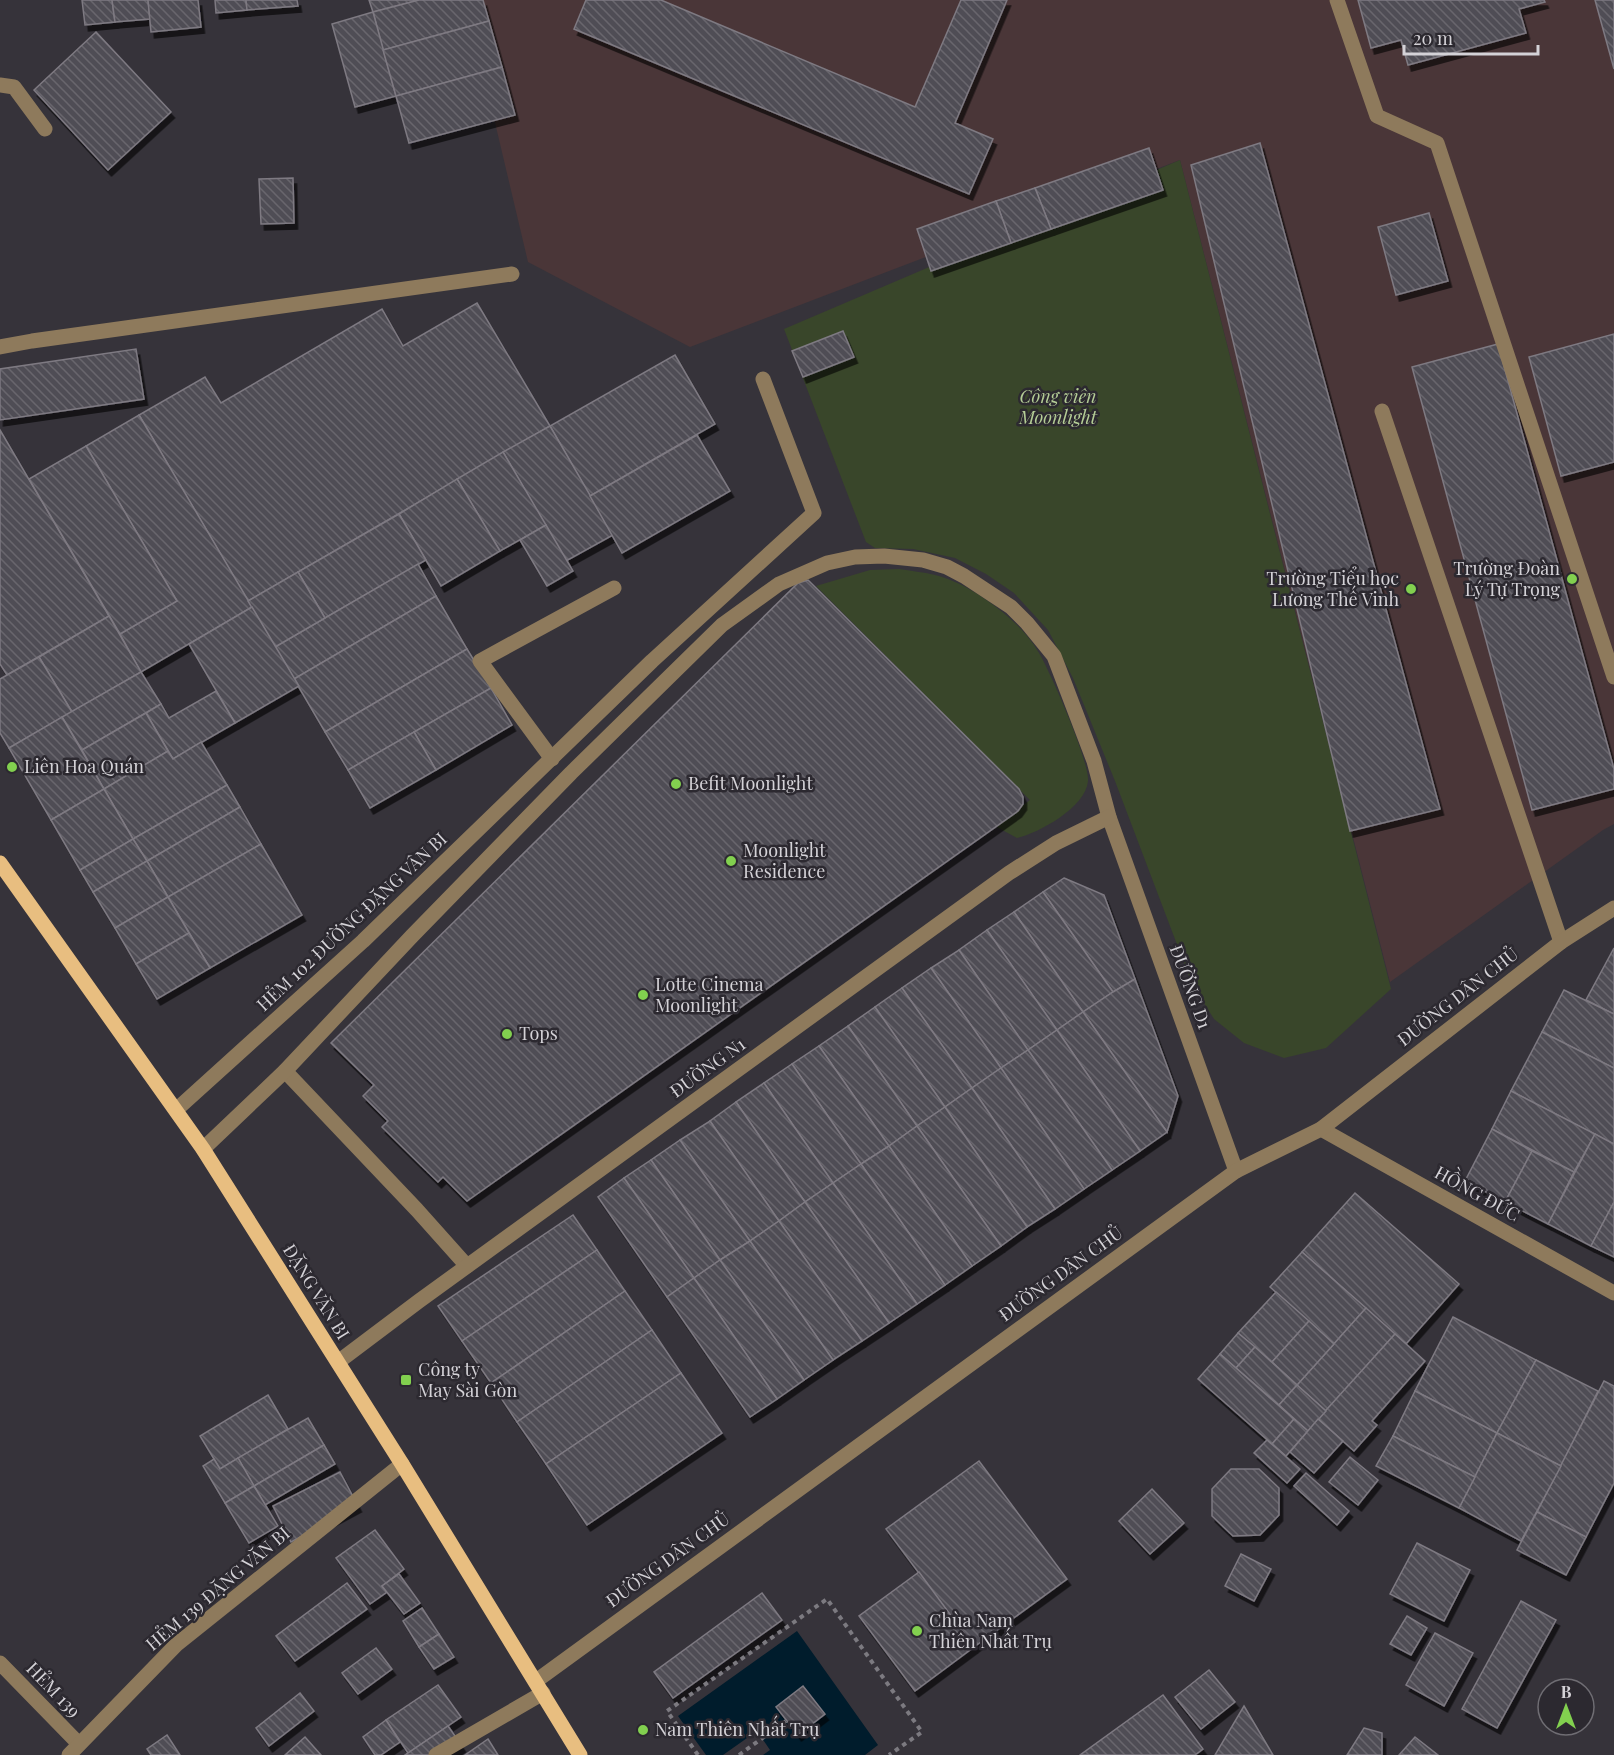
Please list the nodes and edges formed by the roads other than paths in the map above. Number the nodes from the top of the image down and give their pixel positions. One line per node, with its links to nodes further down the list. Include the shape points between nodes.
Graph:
1 (1337, 0): 9 (street, via 1377,116 1437,143)
2 (0, 85): 3 (street, via 14,87)
3 (45, 129)
4 (512, 274): 5 (street)
5 (0, 347)
6 (763, 379): 10 (street, HẺM 102 ĐƯỜNG ĐẶNG VÂN BI, via 814,513)
7 (1382, 411): 14 (street)
8 (614, 588): 10 (street, via 480,661)
9 (1614, 677)
10 (552, 759): 16 (street, HẺM 102 ĐƯỜNG ĐẶNG VÂN BI, via 363,941)
11 (1109, 817): 15 (street, ĐƯỜNG D1, via 1094,761 1054,656 1011,607 964,576 923,560 884,556 827,563 779,584 722,625 538,807); 19 (street, ĐƯỜNG D1); 20 (street, ĐƯỜNG N1, via 1056,843 1009,873)
12 (0, 863): 16 (main road, ĐẶNG VĂN BI)
13 (1614, 908): 14 (street, ĐƯỜNG DÂN CHỦ)
14 (1561, 942): 17 (street, ĐƯỜNG DÂN CHỦ)
15 (285, 1071): 18 (street, ĐƯỜNG D1); 20 (street)
16 (176, 1110): 18 (main road, ĐẶNG VĂN BI)
17 (1321, 1129): 19 (street, ĐƯỜNG DÂN CHỦ); 21 (street, HỒNG ĐỨC)
18 (202, 1149): 22 (main road, ĐẶNG VĂN BI)
19 (1236, 1171): 25 (street, ĐƯỜNG DÂN CHỦ)
20 (467, 1266): 22 (street, ĐƯỜNG N1)
21 (1614, 1293)
22 (338, 1362): 23 (main road, ĐẶNG VĂN BI)
23 (402, 1464): 25 (main road, ĐẶNG VĂN BI); 26 (street, HẺM 139 ĐẶNG VĂN BI, via 176,1645)
24 (0, 1663): 26 (street, HẺM 139)
25 (539, 1687): 27 (street, ĐƯỜNG DÂN CHỦ); 28 (main road, ĐẶNG VĂN BI)
26 (74, 1749)
27 (436, 1755)
28 (580, 1755)

